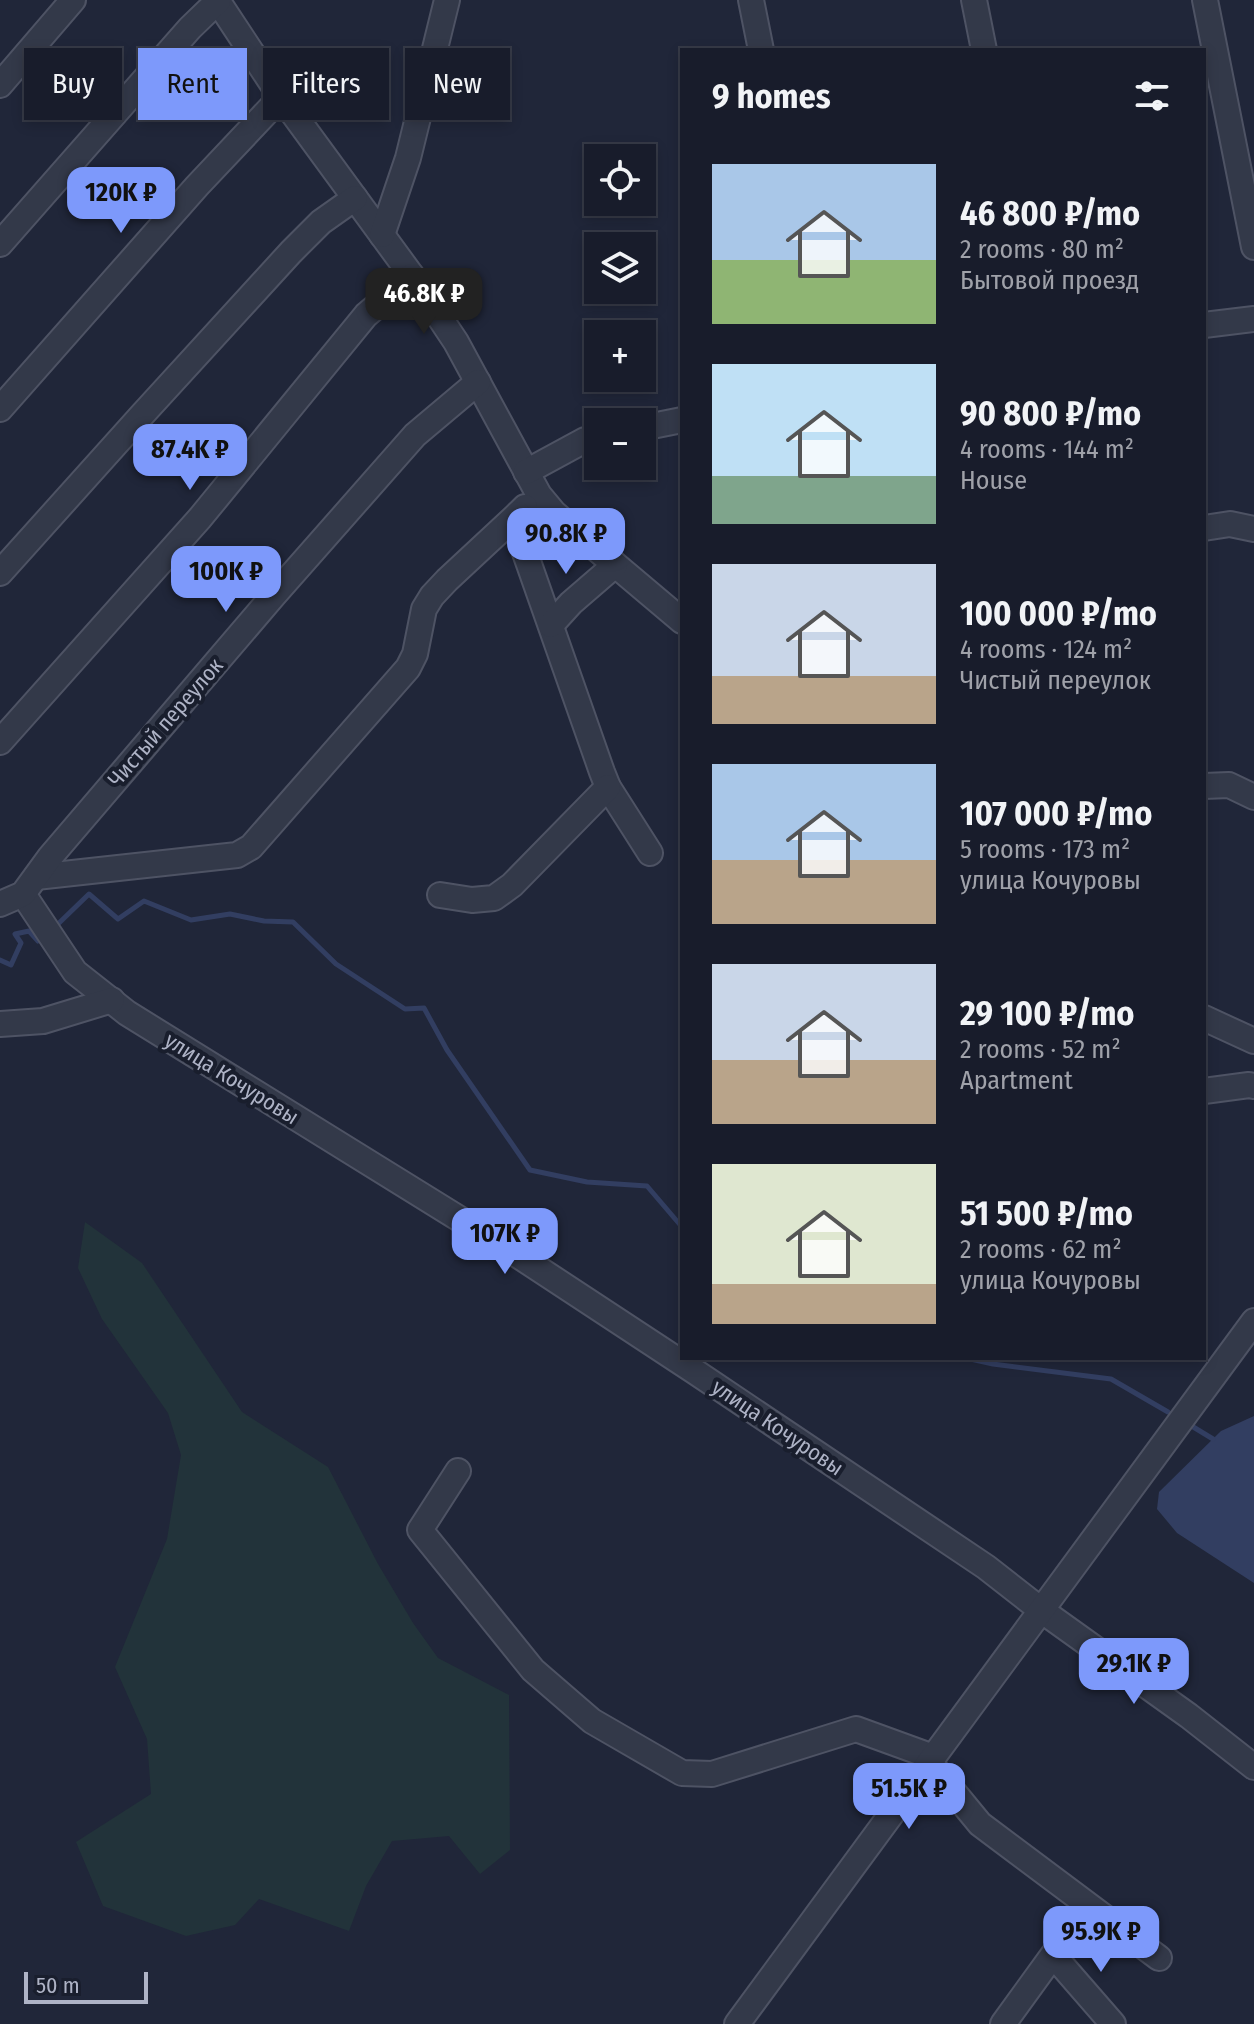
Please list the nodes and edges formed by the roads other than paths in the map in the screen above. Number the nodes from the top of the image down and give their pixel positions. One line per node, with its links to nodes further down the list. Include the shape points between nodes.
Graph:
1 (73, 0): 10 (street)
2 (447, 0): 14 (street, via 408,158)
3 (751, 0): 7 (street)
4 (974, 0): 8 (street)
5 (1205, 0): 16 (street)
6 (221, 3): 9 (street); 15 (street, via 190,28)
7 (761, 48)
8 (984, 48)
9 (263, 69)
10 (0, 85)
11 (263, 116): 21 (street)
12 (298, 120): 13 (street)
13 (355, 198): 14 (street); 31 (street, via 291,252)
14 (382, 235): 17 (street)
15 (0, 244)
16 (1254, 247)
17 (412, 276): 20 (street); 34 (street, via 366,315 200,518)
18 (1251, 313): 19 (street)
19 (1206, 324)
20 (478, 382): 25 (street); 39 (street, Чистый переулок, via 415,435)
21 (0, 409)
22 (680, 420): 23 (street)
23 (656, 425)
24 (584, 441): 25 (street)
25 (526, 472): 26 (street)
26 (539, 495): 27 (street); 30 (street)
27 (518, 514): 33 (street, via 523,547); 39 (street, via 432,596 408,668 251,847 237,855)
28 (1206, 528): 29 (street, via 1230,524)
29 (1254, 529)
30 (615, 565): 32 (street); 33 (street)
31 (0, 573)
32 (680, 619)
33 (551, 625): 36 (street)
34 (0, 742)
35 (1206, 786): 37 (street, via 1229,785)
36 (608, 787): 38 (street); 40 (street, via 494,898)
37 (1254, 797)
38 (650, 853)
39 (30, 885): 41 (street); 42 (street, улица Кочуровы, via 75,972)
40 (440, 895)
41 (0, 904)
42 (112, 1000): 44 (street, via 43,1021); 50 (street, улица Кочуровы, via 513,1252 986,1567)
43 (1206, 1019): 45 (street)
44 (0, 1024)
45 (1254, 1041)
46 (1254, 1086): 47 (street)
47 (1206, 1091)
48 (1254, 1321): 50 (street)
49 (458, 1471): 51 (street, via 420,1530 533,1670 592,1721 682,1773 712,1774 856,1729)
50 (1041, 1610): 51 (street); 52 (street, улица Кочуровы)
51 (931, 1760): 53 (street, via 980,1824); 54 (street)
52 (1254, 1767)
53 (1159, 1958)
54 (737, 2024)
55 (1003, 2024): 56 (street, via 1053,1955)
56 (1113, 2024)

